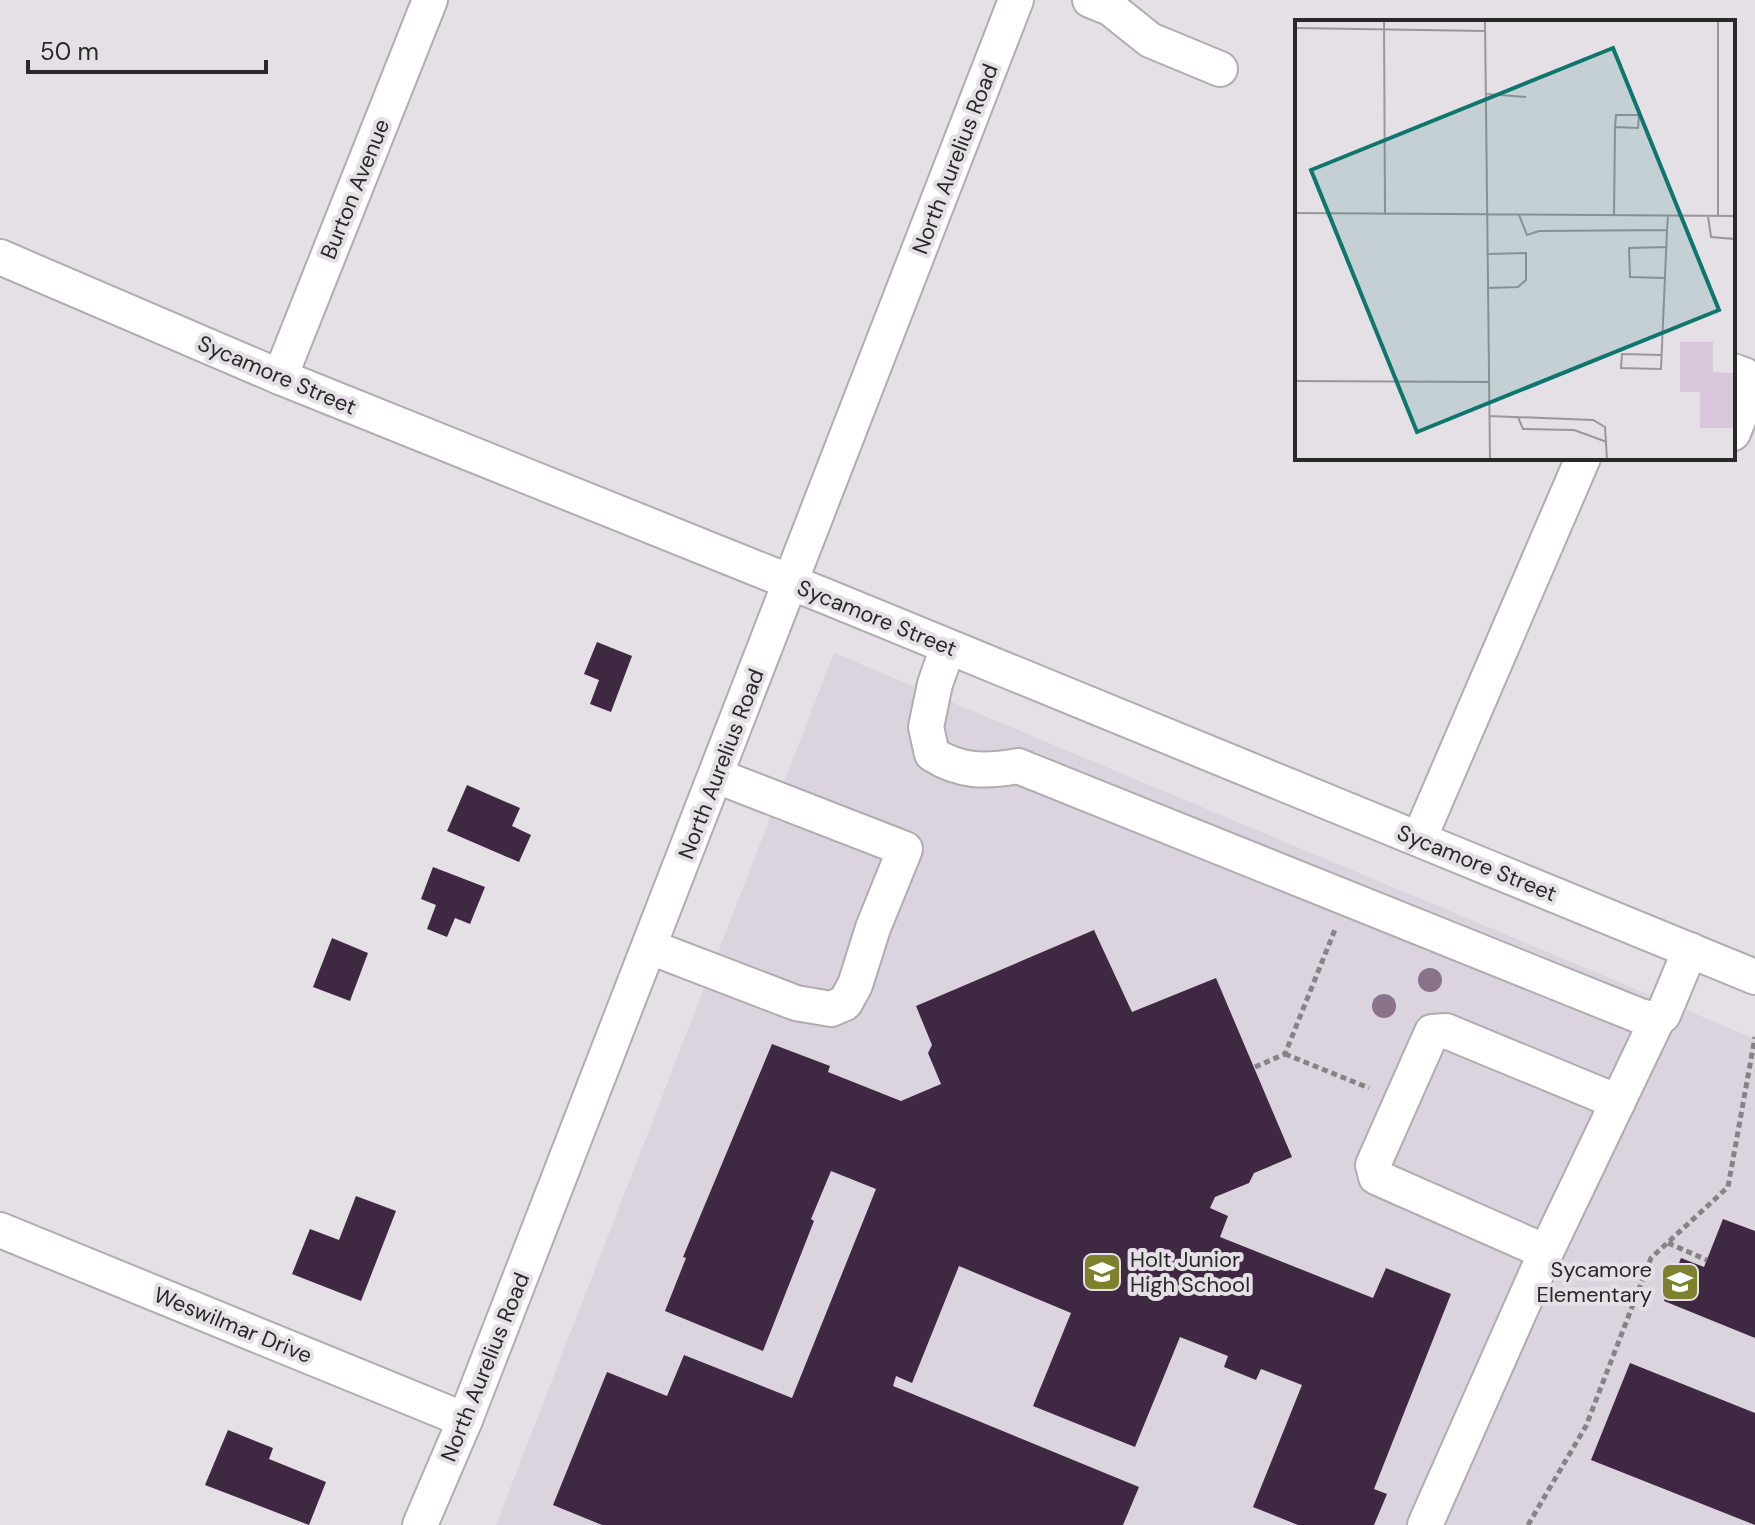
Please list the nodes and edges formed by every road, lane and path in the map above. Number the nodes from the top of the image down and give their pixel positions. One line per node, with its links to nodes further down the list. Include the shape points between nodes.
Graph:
1 (430, 0): 7 (street, Burton Avenue)
2 (1016, 0): 10 (street, North Aurelius Road)
3 (1090, 0): 4 (street, via 1110,8 1150,40)
4 (1220, 69)
5 (0, 257): 7 (street, Sycamore Street)
6 (1735, 372): 8 (street, via 1744,375 1751,388)
7 (280, 377): 10 (street, Sycamore Street)
8 (1735, 428)
9 (1582, 460): 13 (street)
10 (792, 583): 11 (street, Sycamore Street); 12 (street, North Aurelius Road)
11 (948, 647): 13 (street, Sycamore Street); 18 (street, via 926,727 932,754 947,764 974,771 1018,766)
12 (717, 776): 15 (street, North Aurelius Road); 15 (street, via 905,849 855,985 845,1003 831,1009 796,1003)
13 (1419, 839): 16 (street, Sycamore Street)
14 (1341, 915): 20 (path)
15 (650, 947): 28 (street, North Aurelius Road)
16 (1690, 950): 17 (street, Sycamore Street); 18 (street)
17 (1755, 977)
18 (1657, 1020): 23 (street)
19 (1755, 1037): 25 (path, via 1728,1187)
20 (1285, 1054): 21 (path); 22 (path)
21 (1255, 1067)
22 (1369, 1088)
23 (1618, 1102): 26 (street); 26 (street, via 1446,1031 1432,1032 1373,1165 1376,1177)
24 (0, 1230): 28 (street, Weswilmar Drive)
25 (1668, 1243): 27 (path); 31 (path, via 1651,1258 1586,1426)
26 (1546, 1252): 30 (street)
27 (1707, 1260)
28 (465, 1420): 29 (street, North Aurelius Road)
29 (420, 1525)
30 (1425, 1525)
31 (1528, 1525)

